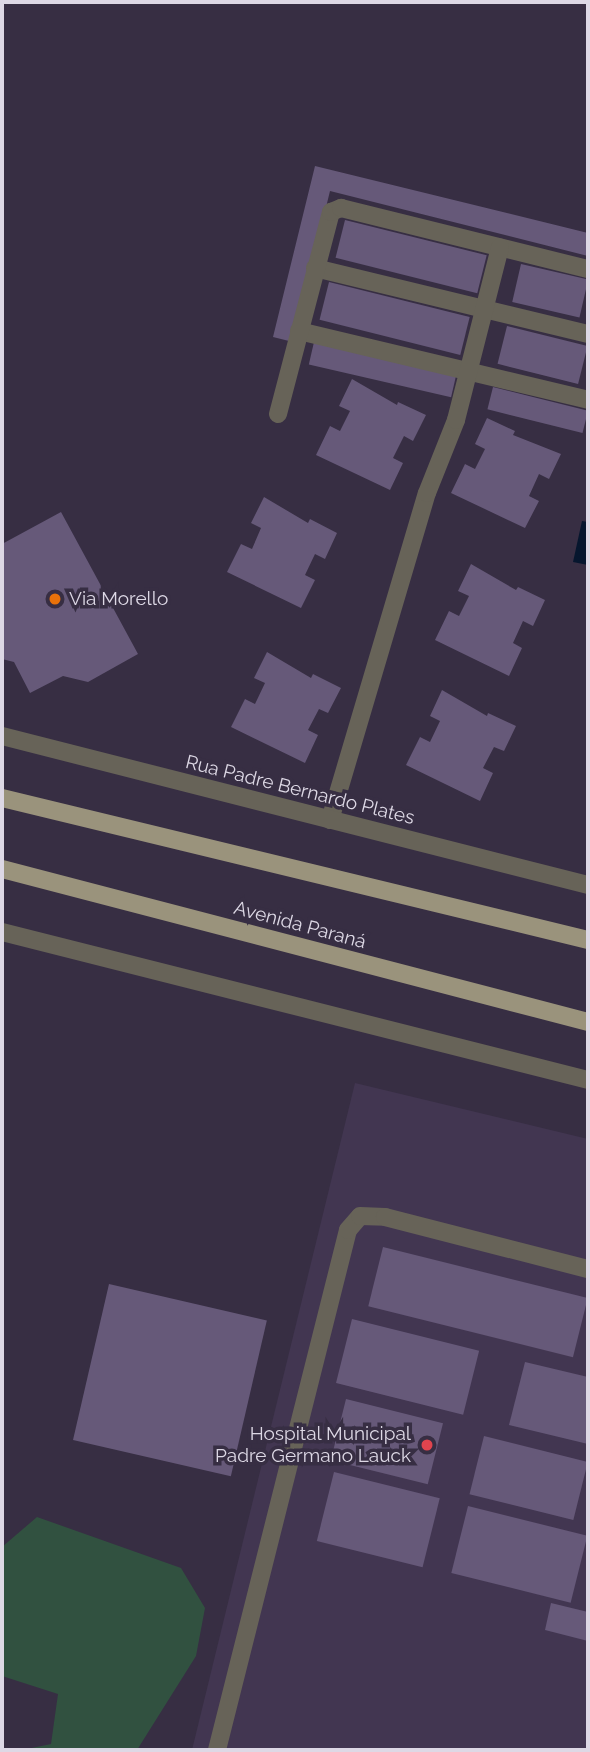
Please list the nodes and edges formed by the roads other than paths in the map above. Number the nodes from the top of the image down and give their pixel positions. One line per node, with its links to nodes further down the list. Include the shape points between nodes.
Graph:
1 (500, 248): 2 (street, via 341,208 331,212); 3 (street); 4 (street)
2 (315, 268): 4 (street); 5 (street)
3 (588, 269)
4 (484, 309): 6 (street); 7 (street)
5 (299, 331): 7 (street); 9 (street)
6 (588, 334)
7 (468, 373): 8 (street); 12 (street, via 456,420 427,493)
8 (588, 400)
9 (278, 414)
10 (2, 736): 12 (street, Rua Padre Bernardo Plates)
11 (2, 798): 16 (main road)
12 (330, 820): 14 (street, Rua Padre Bernardo Plates)
13 (2, 869): 17 (main road, Avenida Paraná)
14 (588, 885)
15 (2, 932): 18 (street)
16 (588, 940)
17 (588, 1022)
18 (588, 1080)
19 (588, 1269): 20 (street, via 386,1217 360,1216 348,1230)
20 (217, 1750)

